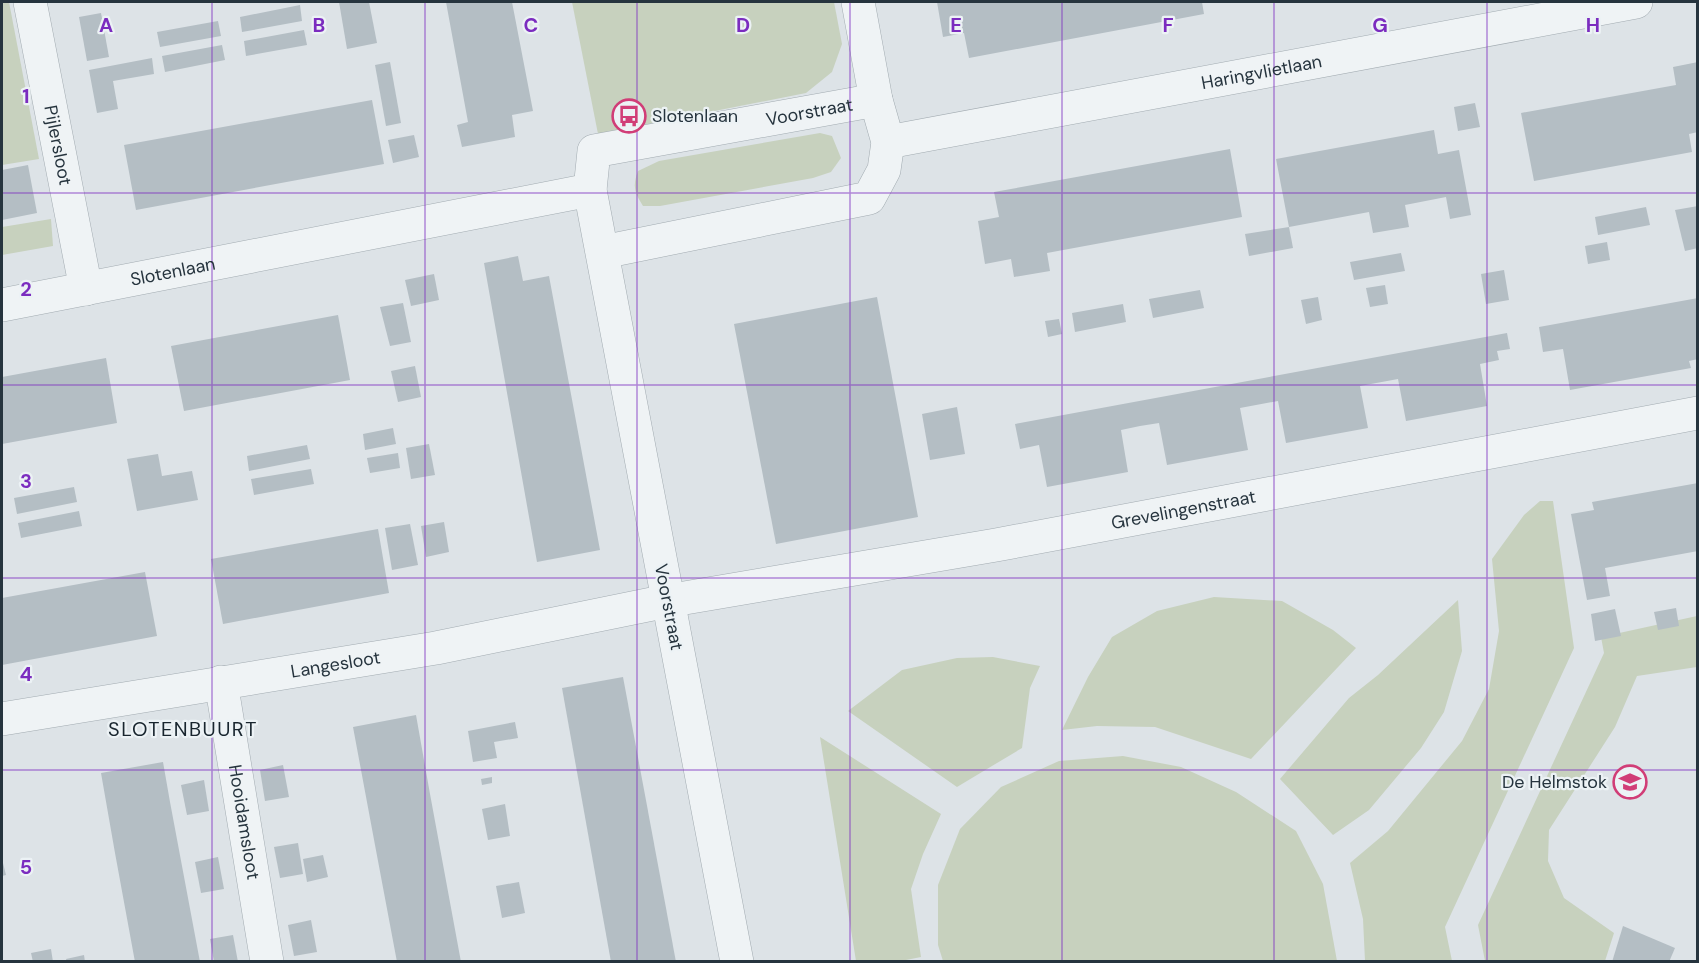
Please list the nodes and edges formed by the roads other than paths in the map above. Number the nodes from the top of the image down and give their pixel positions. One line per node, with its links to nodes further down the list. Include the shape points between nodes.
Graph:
1 (30, 2): 8 (street, Pijlersloot)
2 (858, 2): 4 (street, Voorstraat)
3 (1635, 2): 5 (street, Haringvlietlaan)
4 (876, 100): 5 (street, Voorstraat); 6 (street, Voorstraat, via 594,151)
5 (888, 142): 7 (street, Voorstraat, via 884,170 869,198)
6 (590, 190): 7 (street, Voorstraat); 8 (street, Slotenlaan)
7 (603, 252): 11 (street, Voorstraat)
8 (86, 289): 9 (street, Slotenlaan)
9 (2, 305)
10 (1698, 413): 11 (street, Grevelingenstraat, via 996,545)
11 (667, 601): 12 (street, Langesloot, via 436,648); 15 (street, Voorstraat)
12 (221, 682): 13 (street, Langesloot); 14 (street, Hooidamsloot)
13 (2, 719)
14 (267, 962)
15 (737, 962)

